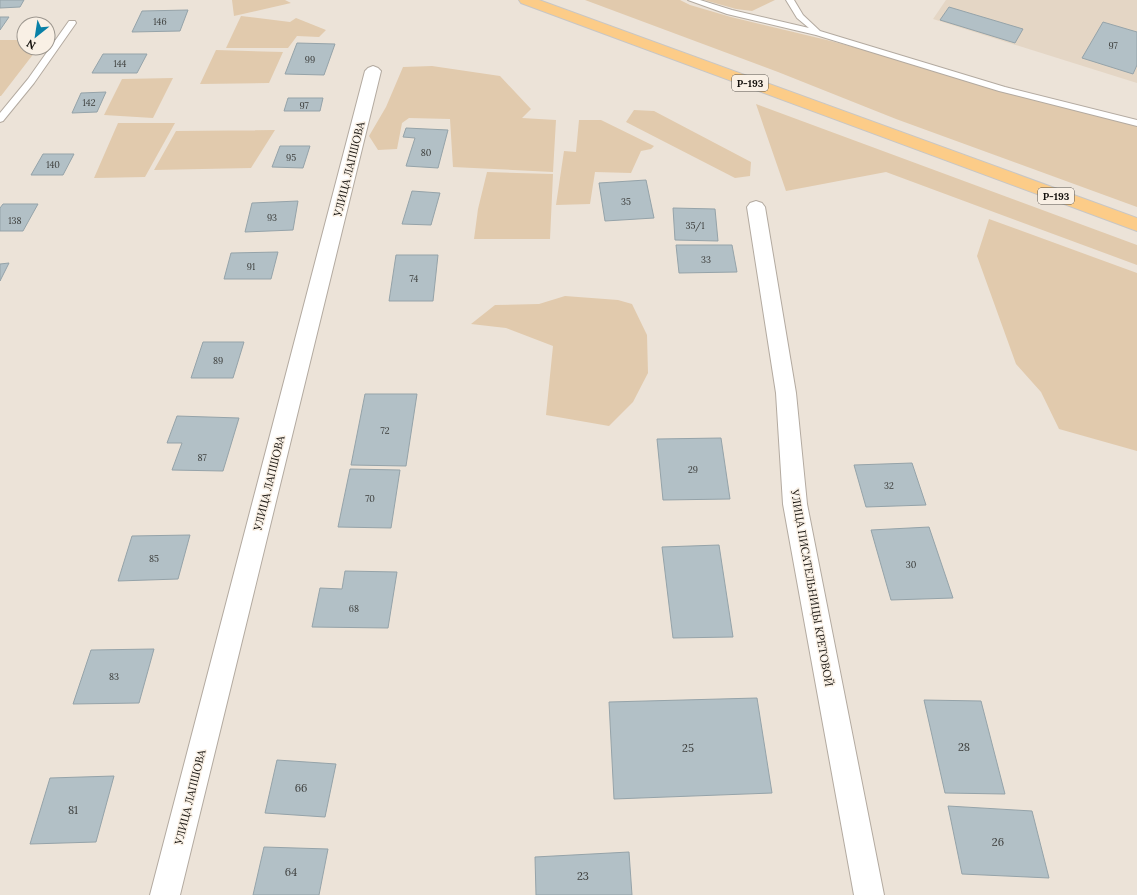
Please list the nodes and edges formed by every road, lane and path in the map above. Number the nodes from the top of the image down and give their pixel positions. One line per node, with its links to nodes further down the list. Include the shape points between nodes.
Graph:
1 (526, 0): 10 (highway, Р-193)
2 (692, 0): 5 (lane)
3 (790, 0): 5 (lane, via 800,16)
4 (72, 23): 7 (lane)
5 (818, 33): 8 (lane, via 1002,89)
6 (374, 71): 11 (street, УЛИЦА ЛАПШОВА)
7 (0, 119)
8 (1137, 123)
9 (756, 207): 12 (street, УЛИЦА ПИСАТЕЛЬНИЦЫ КРЕТОВОЙ, via 786,393 795,504)
10 (1137, 225)
11 (165, 895)
12 (869, 895)

